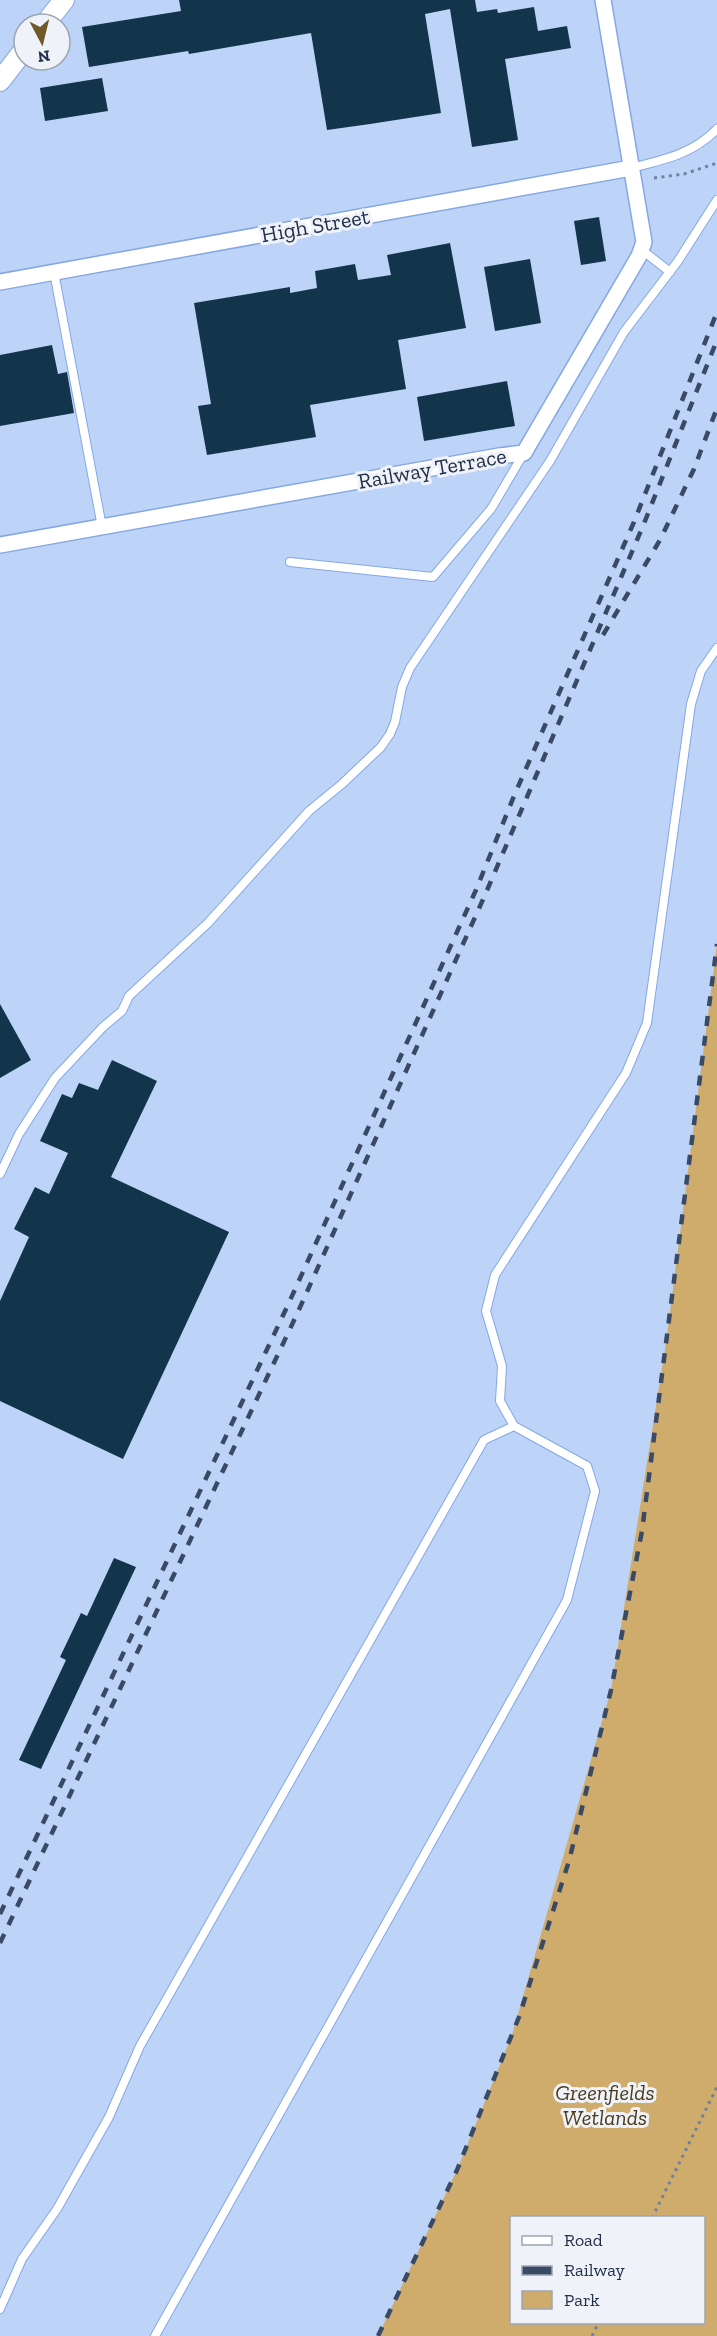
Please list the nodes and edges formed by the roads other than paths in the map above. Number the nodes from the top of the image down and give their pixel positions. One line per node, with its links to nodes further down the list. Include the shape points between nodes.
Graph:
1 (64, 0): 3 (street)
2 (603, 0): 7 (street)
3 (54, 12)
4 (12, 64): 5 (street)
5 (2, 75)
6 (717, 129): 7 (lane, via 705,141 673,158)
7 (631, 168): 9 (street, via 644,232); 10 (street, High Street)
8 (717, 200): 11 (lane)
9 (642, 250): 11 (lane); 13 (street, Railway Terrace)
10 (54, 272): 12 (street, High Street); 14 (lane)
11 (670, 272): 18 (lane, via 624,332 550,461 410,668 395,722 381,747 309,812 208,923 129,996 122,1011 55,1078 19,1134)
12 (0, 282)
13 (524, 453): 14 (street, Railway Terrace); 16 (lane, via 491,509 433,577)
14 (102, 527): 15 (street, Railway Terrace)
15 (0, 545)
16 (290, 562)
17 (717, 648): 19 (lane, via 701,671 691,704 647,1023 626,1073 495,1275 486,1311 502,1366 500,1401)
18 (0, 1174)
19 (513, 1426): 20 (lane, via 484,1440 140,2046 109,2117 57,2209 22,2259); 21 (lane, via 587,1466 595,1491 567,1600)
20 (0, 2309)
21 (155, 2336)

